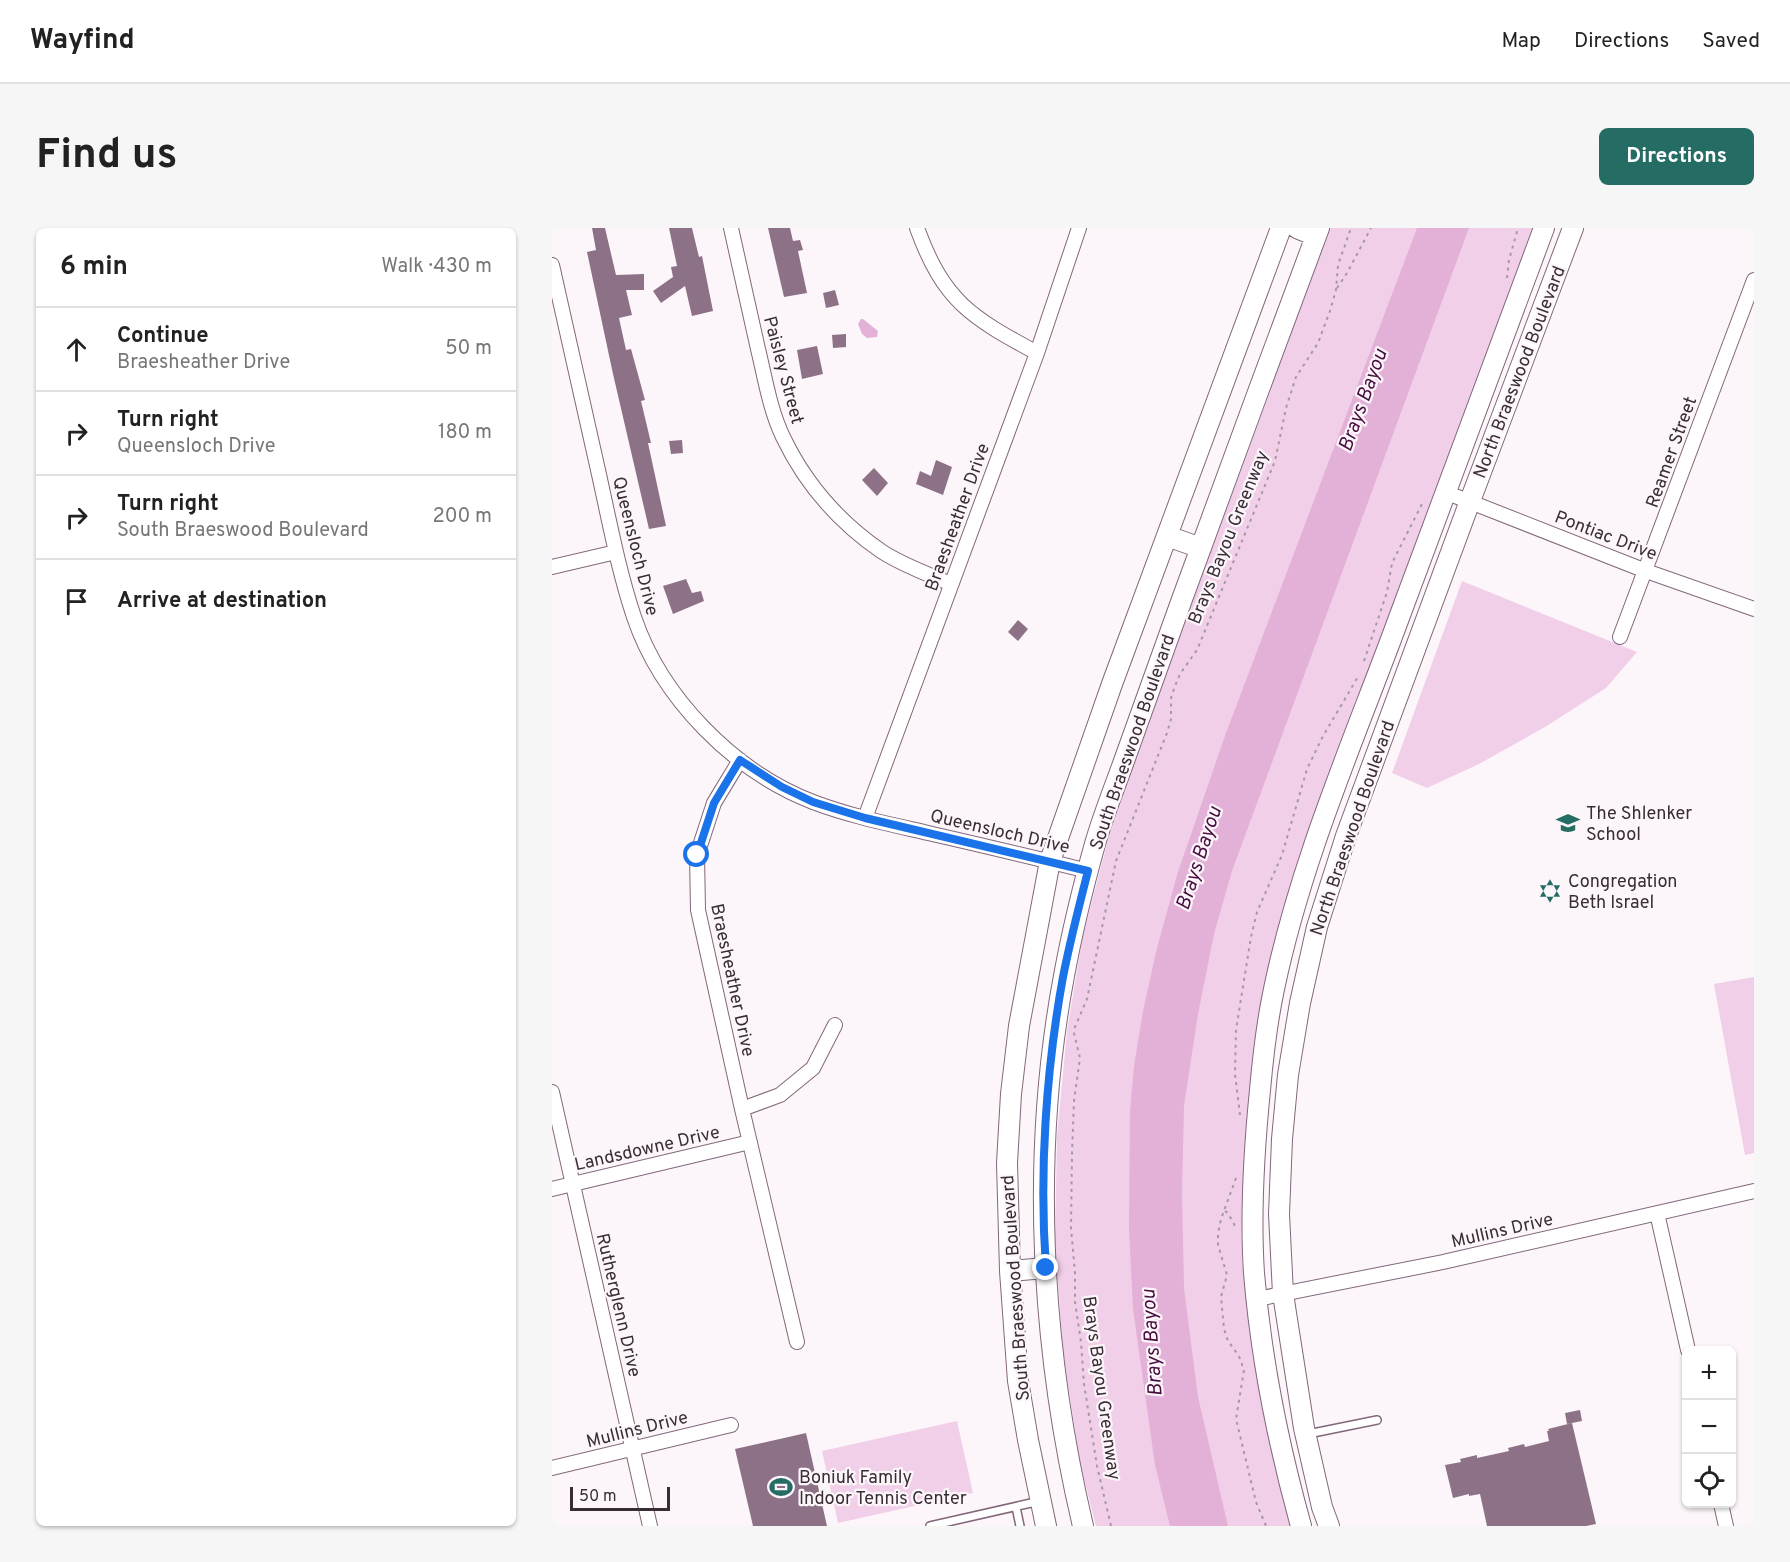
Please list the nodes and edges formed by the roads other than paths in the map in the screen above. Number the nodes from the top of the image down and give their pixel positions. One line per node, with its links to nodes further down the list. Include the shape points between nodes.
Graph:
1 (731, 228): 19 (street, Paisley Street, via 770,400 782,436 800,467 814,489 855,531 896,559)
2 (917, 228): 11 (street, via 926,253 957,302 988,327)
3 (1079, 228): 11 (street, Braesheather Drive)
4 (1281, 228): 14 (main road, South Braeswood Boulevard)
5 (1297, 228): 8 (main road)
6 (1544, 228): 12 (main road, North Braeswood Boulevard)
7 (1574, 228): 13 (main road, North Braeswood Boulevard)
8 (1318, 232): 15 (main road, South Braeswood Boulevard)
9 (552, 265): 16 (street, Queensloch Drive)
10 (1754, 280): 18 (street, Reamer Street)
11 (1037, 353): 19 (street, Braesheather Drive)
12 (1445, 492): 13 (street, Pontiac Drive); 23 (main road, North Braeswood Boulevard)
13 (1470, 501): 18 (street, Pontiac Drive); 24 (main road, North Braeswood Boulevard)
14 (1167, 536): 15 (main road); 26 (main road, South Braeswood Boulevard)
15 (1201, 548): 27 (main road, South Braeswood Boulevard)
16 (616, 552): 17 (street); 22 (street, Queensloch Drive, via 634,617 653,662 680,701)
17 (552, 567)
18 (1646, 571): 20 (street, Pontiac Drive); 21 (street, Reamer Street)
19 (951, 584): 25 (street, Braesheather Drive)
20 (1754, 609)
21 (1620, 637)
22 (740, 760): 25 (street, Queensloch Drive, via 813,802); 30 (street, Braesheather Drive, via 714,803 697,855 698,910)
23 (1337, 784): 24 (main road); 39 (main road, North Braeswood Boulevard, via 1304,875 1273,990 1255,1154)
24 (1362, 793): 38 (main road, North Braeswood Boulevard, via 1317,927 1288,1075 1279,1215)
25 (865, 818): 26 (street, Queensloch Drive)
26 (1050, 861): 27 (street, Queensloch Drive); 37 (main road, South Braeswood Boulevard, via 1019,1026 1011,1094 1007,1164)
27 (1088, 871): 36 (main road, South Braeswood Boulevard, via 1063,979 1050,1074 1044,1210)
28 (836, 1025): 30 (street, via 813,1068 780,1095)
29 (552, 1092): 32 (street, Rutherglenn Drive)
30 (742, 1108): 31 (street, Braesheather Drive)
31 (750, 1142): 32 (street, Landsdowne Drive); 40 (street, Braesheather Drive)
32 (573, 1184): 33 (street, Landsdowne Drive); 45 (street, Rutherglenn Drive)
33 (552, 1189)
34 (1754, 1191): 35 (street, Mullins Drive)
35 (1657, 1213): 38 (street, Mullins Drive); 41 (street)
36 (1046, 1268): 37 (main road); 55 (main road, South Braeswood Boulevard, via 1058,1401)
37 (1010, 1271): 48 (main road, South Braeswood Boulevard, via 1018,1381)
38 (1282, 1294): 39 (street, Mullins Drive); 44 (main road, North Braeswood Boulevard)
39 (1257, 1299): 46 (main road, North Braeswood Boulevard, via 1268,1389)
40 (797, 1342)
41 (1687, 1346)
42 (1377, 1420): 44 (lane)
43 (731, 1425): 45 (street, Mullins Drive)
44 (1308, 1444): 46 (main road); 57 (main road, North Braeswood Boulevard)
45 (633, 1449): 47 (street, Mullins Drive); 51 (street, Rutherglenn Drive)
46 (1284, 1461): 56 (main road, North Braeswood Boulevard)
47 (552, 1468)
48 (1040, 1501): 49 (lane); 54 (main road, South Braeswood Boulevard)
49 (1016, 1507): 52 (lane); 53 (lane)
50 (1722, 1508): 58 (street)
51 (650, 1526)
52 (930, 1526)
53 (1020, 1526)
54 (1046, 1526)
55 (1083, 1526)
56 (1301, 1526)
57 (1329, 1526)
58 (1726, 1526)

